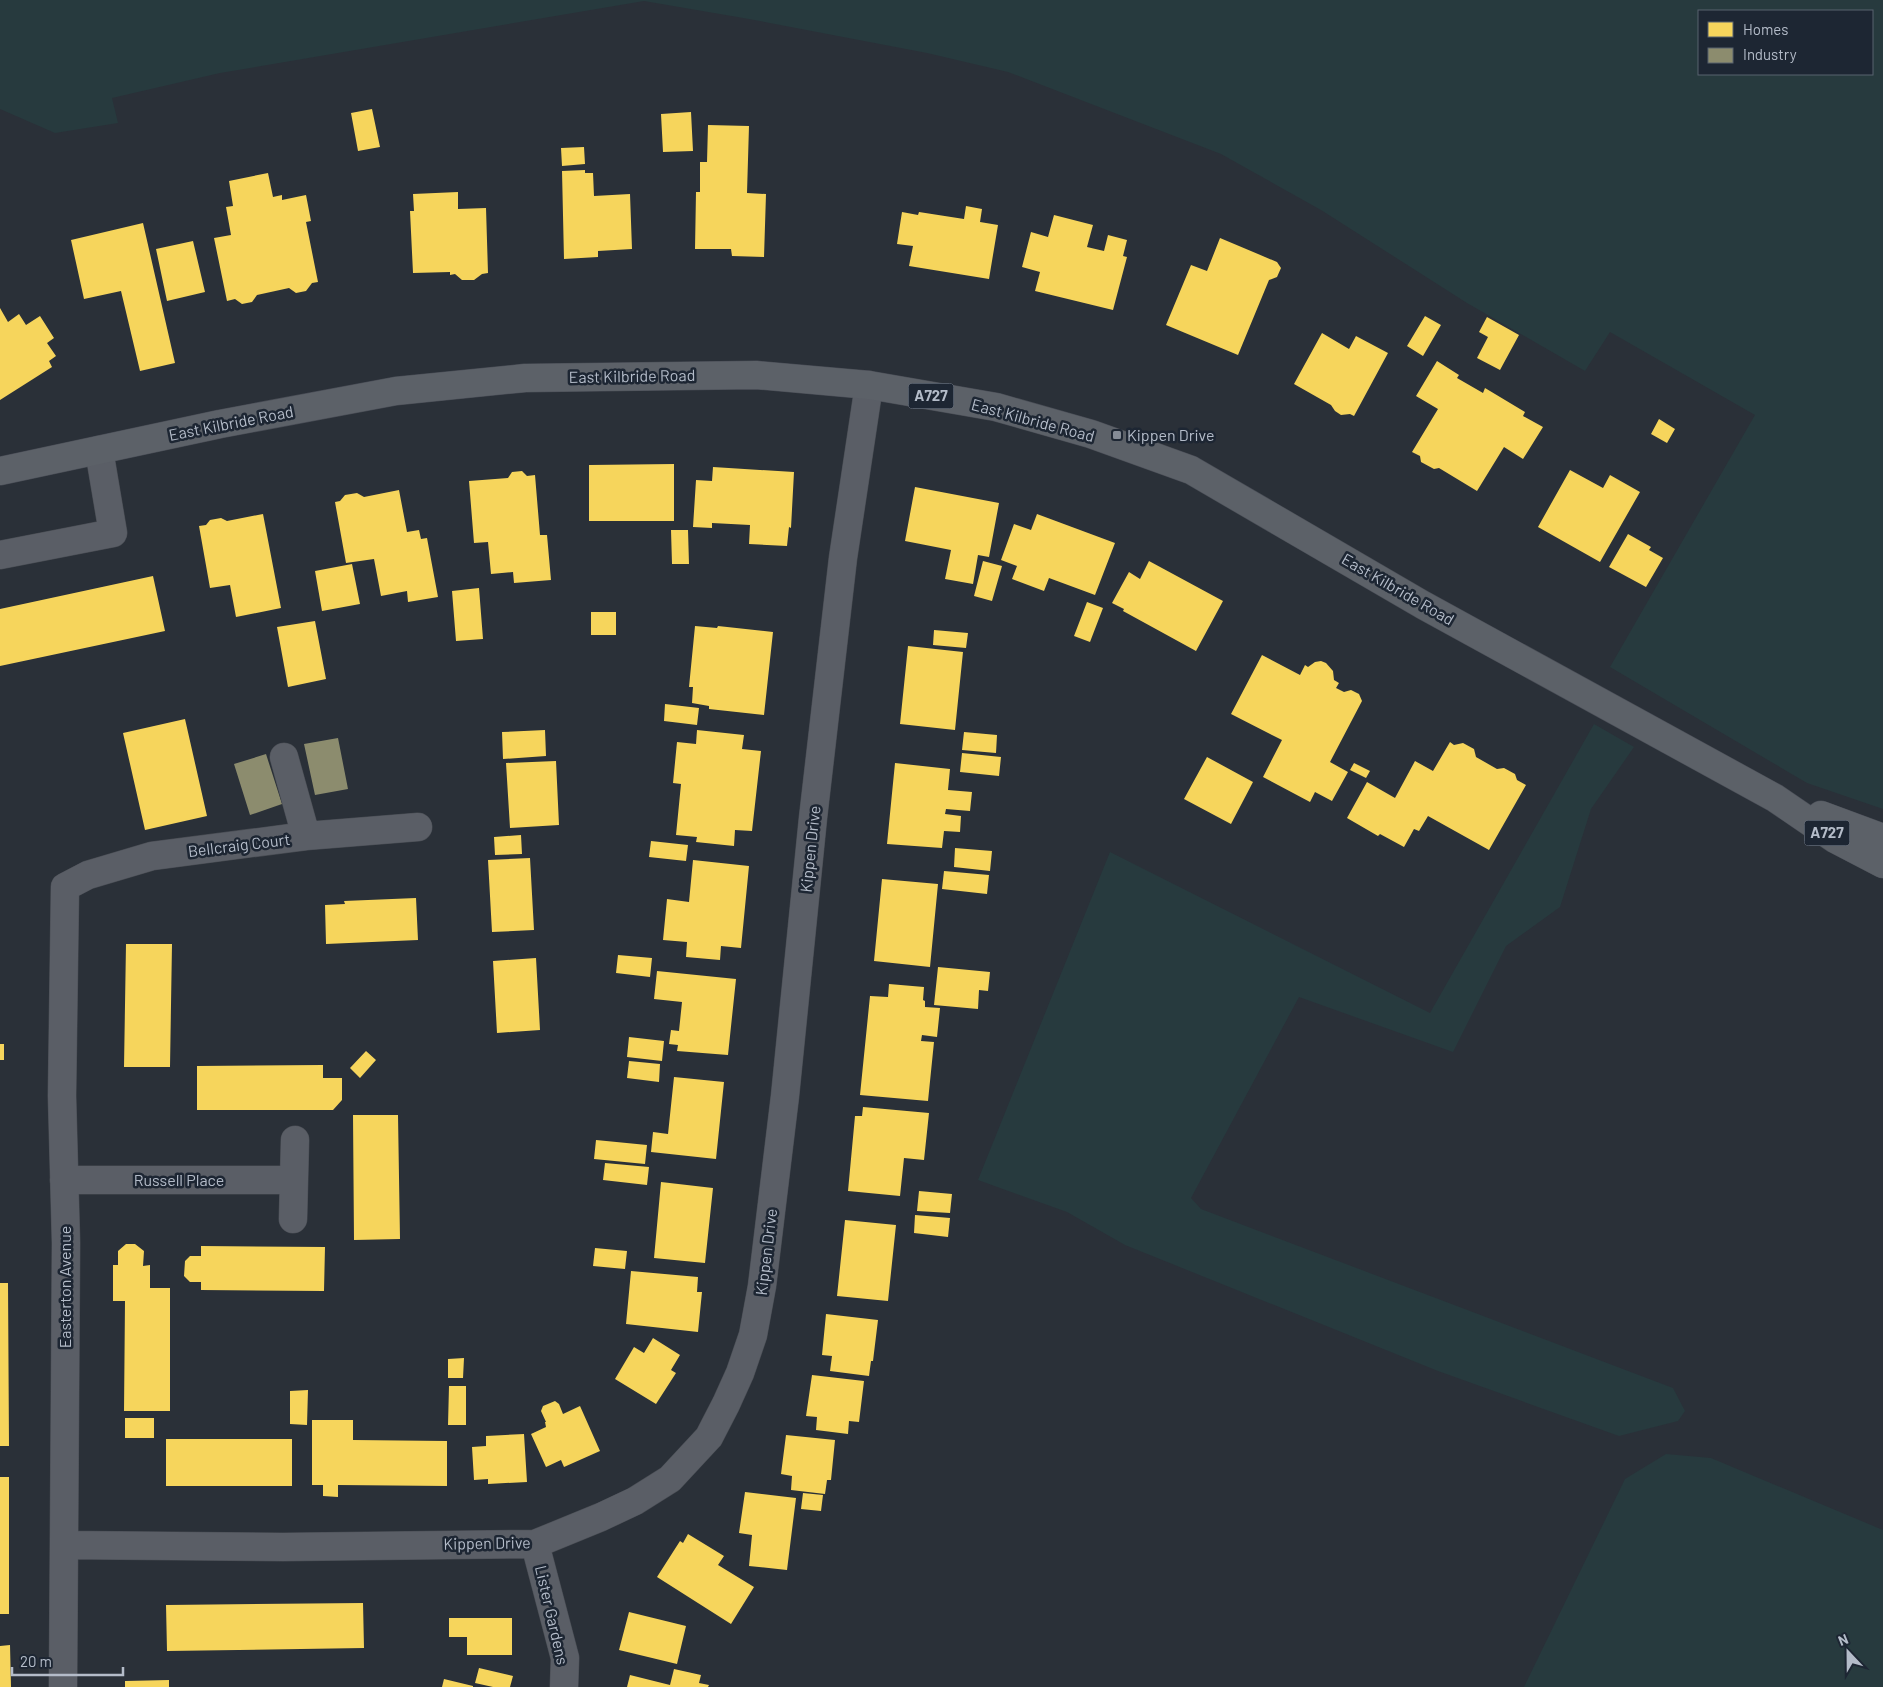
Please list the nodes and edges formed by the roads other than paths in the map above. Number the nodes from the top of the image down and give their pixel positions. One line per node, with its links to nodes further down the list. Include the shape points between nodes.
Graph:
1 (869, 385): 2 (main road, East Kilbride Road / A727, via 756,375 525,378 396,391); 6 (main road, East Kilbride Road / A727, via 996,407 1092,434 1192,470 1423,604); 16 (street, Kippen Drive, via 842,558 785,1096 753,1335 740,1373 709,1437 670,1479 602,1517)
2 (99, 450): 3 (main road, East Kilbride Road / A727); 4 (street, via 113,533)
3 (0, 471)
4 (0, 554)
5 (284, 757): 8 (street)
6 (1775, 798): 9 (main road, East Kilbride Road / A727); 10 (main road, East Kilbride Road / A727, via 1835,839)
7 (418, 826): 8 (street, Bellcraig Court)
8 (306, 836): 11 (street, Bellcraig Court, via 152,856 88,875)
9 (1883, 838)
10 (1883, 864)
11 (65, 887): 13 (street, Easterton Avenue)
12 (295, 1140): 14 (street)
13 (64, 1180): 14 (street, Russell Place); 17 (street, Easterton Avenue)
14 (293, 1180): 15 (street)
15 (293, 1219)
16 (535, 1544): 17 (street, Kippen Drive); 19 (street, Lister Gardens, via 565,1658)
17 (64, 1545): 18 (street, Easterton Avenue)
18 (63, 1687)
19 (564, 1687)

